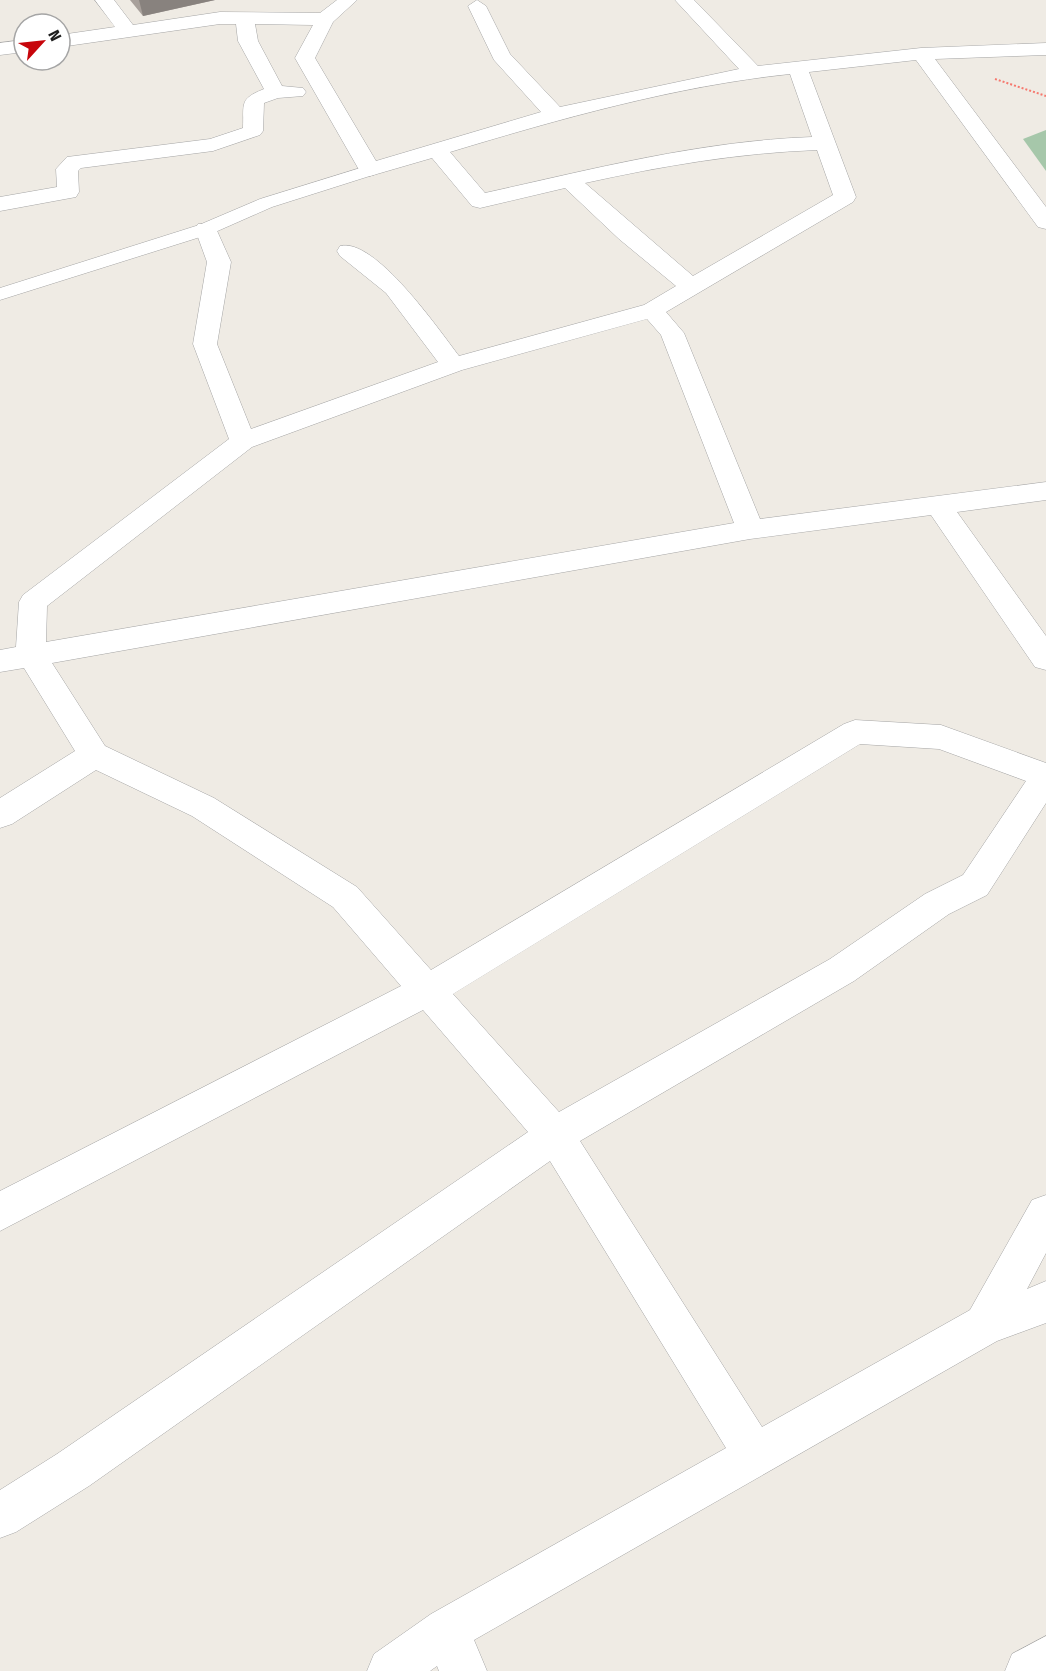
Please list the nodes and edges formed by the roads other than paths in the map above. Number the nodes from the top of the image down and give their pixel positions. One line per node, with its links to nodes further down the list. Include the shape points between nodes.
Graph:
1 (104, 0): 7 (street)
2 (348, 0): 6 (street)
3 (684, 0): 12 (street)
4 (477, 6): 15 (street, via 501,56)
5 (245, 17): 6 (street); 7 (street); 13 (street, via 248,41)
6 (325, 19): 14 (street, via 304,58)
7 (129, 32): 8 (street)
8 (72, 39)
9 (1046, 50): 10 (street)
10 (921, 54): 11 (street); 21 (street)
11 (796, 67): 12 (street); 16 (street)
12 (753, 72): 15 (street)
13 (275, 92): 14 (street); 20 (street, via 254,100 253,131 213,145 75,162 67,168 68,192)
14 (324, 92): 18 (street)
15 (555, 114): 17 (street)
16 (824, 143): 19 (street, via 772,145 659,160); 24 (street, via 845,197)
17 (437, 150): 18 (street); 19 (street, via 480,201)
18 (370, 170): 22 (street, via 266,203)
19 (569, 180): 24 (street)
20 (0, 204)
21 (1046, 222)
22 (206, 229): 25 (street); 28 (street, via 219,262 205,344)
23 (348, 251): 27 (street, via 394,288)
24 (692, 287): 26 (street)
25 (0, 294)
26 (652, 310): 27 (street); 31 (street, via 672,333)
27 (453, 365): 28 (street)
28 (243, 441): 32 (street, via 33,602)
29 (1046, 491): 30 (street)
30 (938, 505): 31 (street); 33 (street)
31 (750, 530): 32 (street)
32 (15, 658): 34 (street)
33 (1046, 660)
34 (94, 756): 36 (street); 37 (street, via 203,807 345,897)
35 (1046, 777): 37 (street, via 941,737 855,732); 38 (street, via 975,885 937,904 842,970)
36 (0, 815)
37 (428, 990): 38 (street); 39 (street)
38 (555, 1135): 43 (street); 44 (street, via 74,1470)
39 (0, 1212)
40 (1046, 1214): 42 (street)
41 (1046, 1302): 42 (street)
42 (985, 1325): 43 (street)
43 (755, 1455): 45 (street)
44 (0, 1516)
45 (455, 1651): 47 (street)
46 (1046, 1660): 48 (street)
47 (391, 1671)
48 (1029, 1671)

